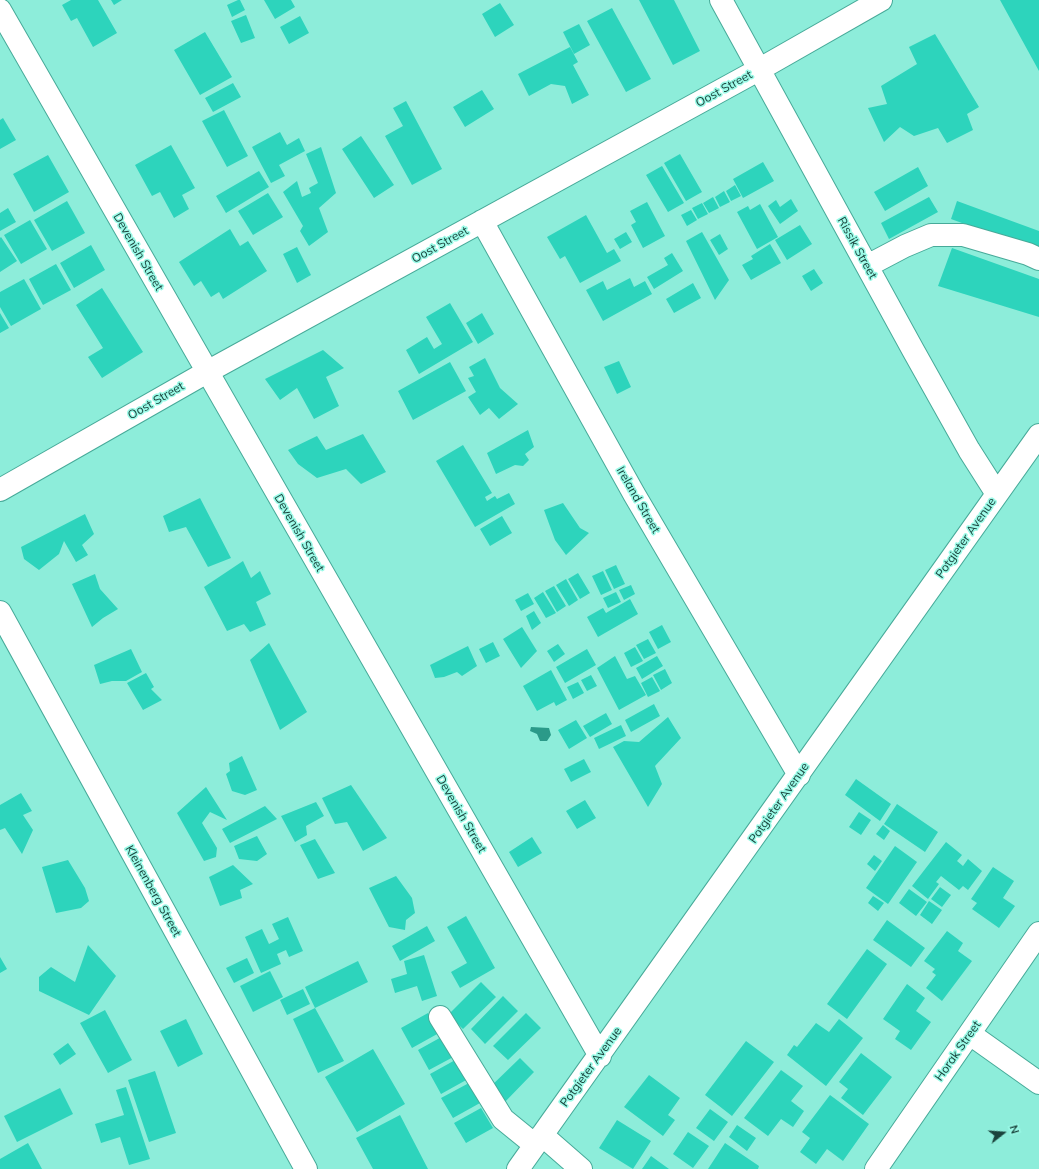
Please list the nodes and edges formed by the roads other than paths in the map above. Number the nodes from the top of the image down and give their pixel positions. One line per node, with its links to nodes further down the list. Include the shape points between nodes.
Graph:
1 (721, 0): 4 (street, Rissik Street)
2 (880, 0): 4 (street, Oost Street)
3 (0, 10): 8 (street, Devenish Street)
4 (760, 70): 5 (street, Oost Street); 7 (street, Rissik Street)
5 (482, 221): 8 (street, Oost Street); 13 (street, Ireland Street, via 634,494)
6 (1039, 260): 7 (street, via 1028,254 963,235 931,235)
7 (867, 266): 11 (street, Rissik Street, via 969,450)
8 (207, 372): 10 (street, Oost Street); 17 (street, Devenish Street)
9 (1039, 435): 11 (street, Potgieter Avenue)
10 (0, 490)
11 (997, 494): 13 (street, Potgieter Avenue)
12 (0, 612): 20 (street, Kleinenberg Street)
13 (799, 776): 17 (street, Potgieter Avenue)
14 (1039, 933): 16 (street, Horak Street)
15 (440, 1017): 19 (street, via 503,1119)
16 (970, 1034): 18 (street); 23 (street, Horak Street)
17 (600, 1056): 19 (street, Potgieter Avenue)
18 (1039, 1083)
19 (539, 1140): 21 (street, Potgieter Avenue); 22 (street)
20 (306, 1169)
21 (518, 1169)
22 (581, 1169)
23 (876, 1169)

